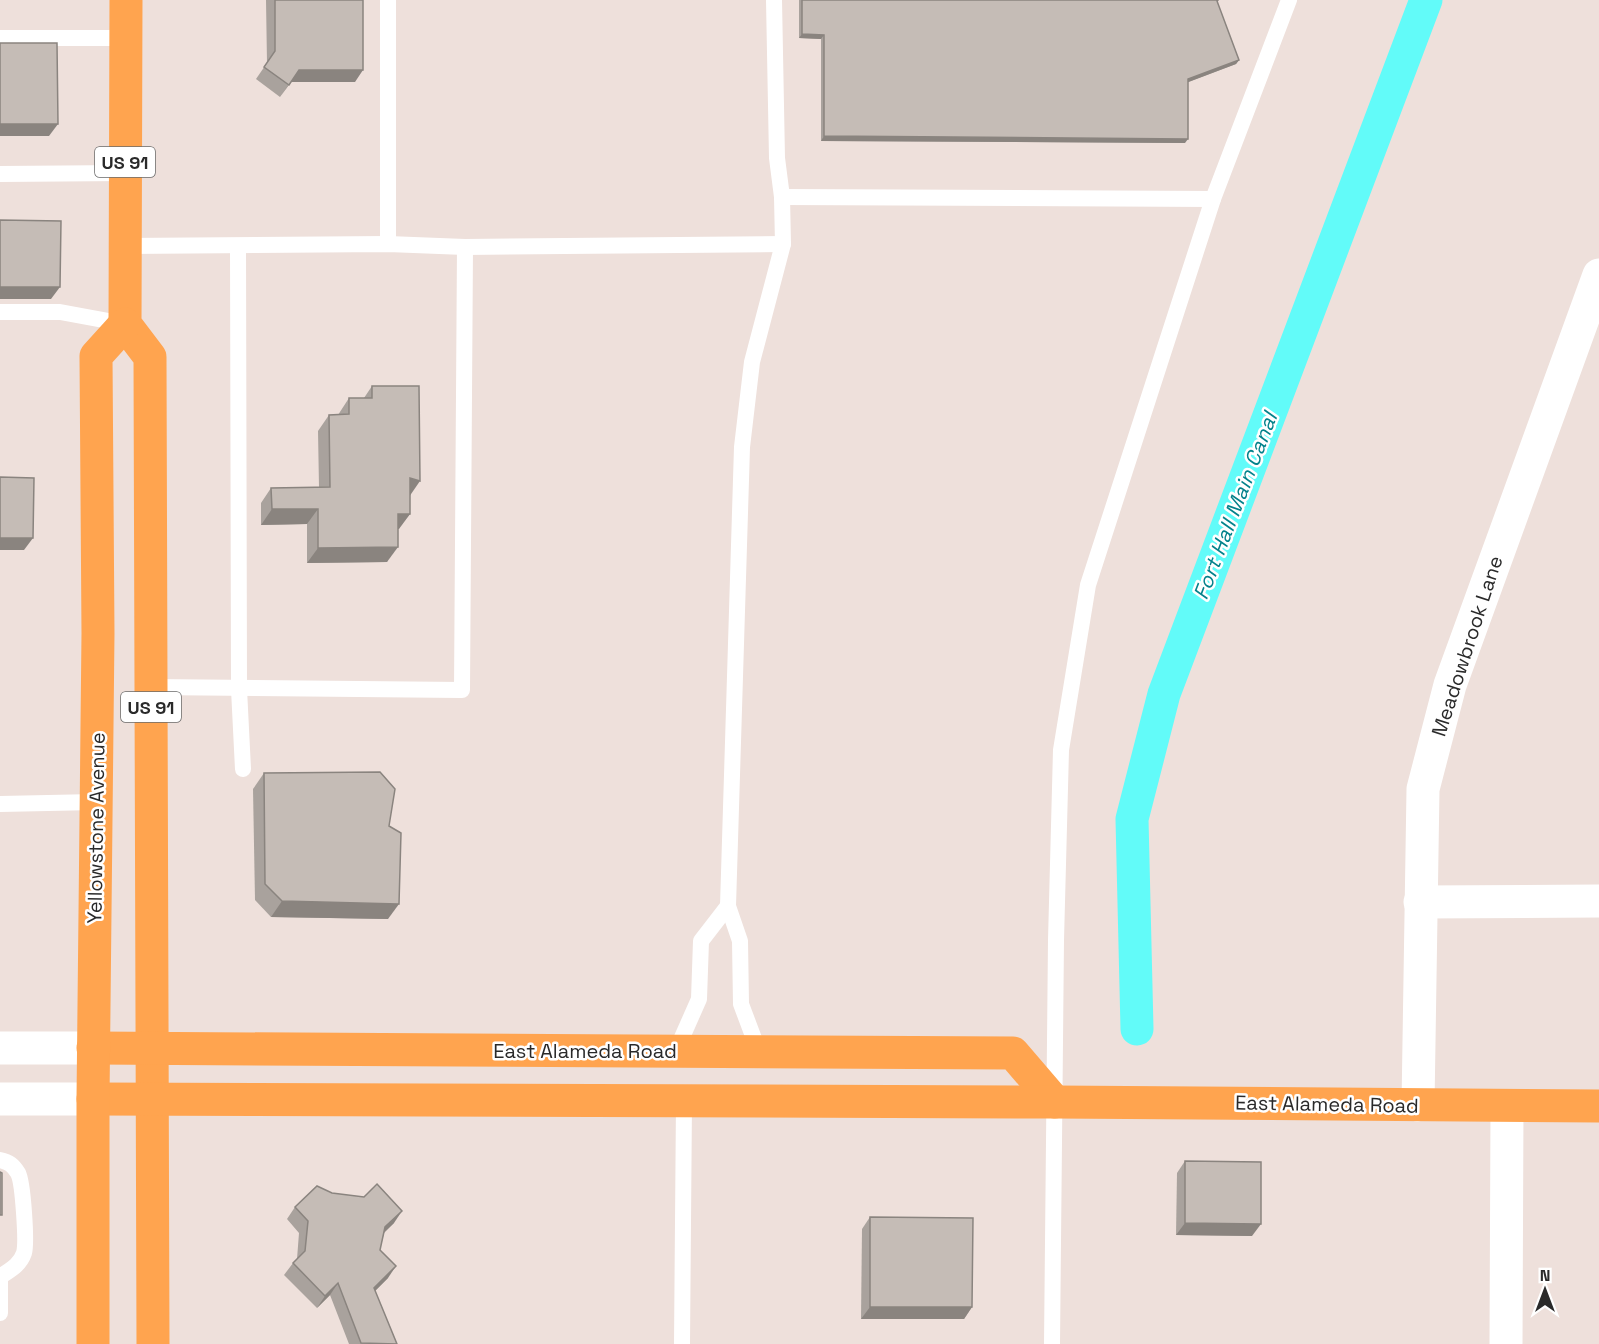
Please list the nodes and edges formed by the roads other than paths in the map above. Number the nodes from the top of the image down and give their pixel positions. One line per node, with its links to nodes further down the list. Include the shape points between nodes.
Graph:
1 (126, 0): 6 (main road, US 91)
2 (388, 0): 11 (lane)
3 (774, 0): 9 (lane, via 777,158)
4 (1289, 0): 10 (lane)
5 (0, 38): 6 (lane)
6 (126, 38): 7 (main road, US 91)
7 (125, 173): 8 (lane); 13 (main road, US 91)
8 (0, 174)
9 (782, 197): 10 (lane); 12 (lane)
10 (1213, 199): 36 (lane, via 1088,585 1061,750)
11 (388, 244): 14 (lane); 15 (lane)
12 (783, 244): 15 (lane); 26 (lane, via 752,362 742,447)
13 (125, 246): 14 (lane); 18 (main road, US 91)
14 (238, 246): 20 (lane)
15 (465, 247): 20 (lane, via 462,690)
16 (1599, 275): 25 (street, Meadowbrook Lane, via 1450,685 1423,789)
17 (0, 312): 18 (lane, via 60,312)
18 (125, 324): 19 (main road, US 91, via 150,357); 22 (main road, Yellowstone Avenue / US 91, via 96,356)
19 (151, 687): 20 (lane); 29 (main road, US 91)
20 (239, 689): 21 (lane)
21 (243, 769)
22 (96, 802): 23 (lane); 28 (main road, Yellowstone Avenue / US 91)
23 (0, 804)
24 (1599, 901): 25 (street)
25 (1420, 902): 37 (street, Meadowbrook Lane)
26 (728, 906): 30 (lane, via 701,941 699,999); 31 (lane, via 740,941 741,1004)
27 (0, 1048): 28 (street)
28 (93, 1048): 29 (main road, East Alameda Road); 33 (main road, Yellowstone Avenue)
29 (153, 1048): 30 (main road, East Alameda Road); 34 (main road, US 91)
30 (676, 1051): 31 (main road, East Alameda Road)
31 (759, 1052): 36 (main road, East Alameda Road, via 1013,1053)
32 (0, 1099): 33 (street)
33 (93, 1099): 34 (main road, East Alameda Road); 43 (main road, Yellowstone Avenue)
34 (153, 1100): 35 (main road, East Alameda Road); 44 (main road)
35 (684, 1101): 36 (main road, East Alameda Road); 45 (lane)
36 (1055, 1102): 37 (main road, East Alameda Road); 46 (lane)
37 (1418, 1105): 38 (main road, East Alameda Road)
38 (1507, 1106): 39 (main road, East Alameda Road); 47 (street)
39 (1599, 1106)
40 (0, 1160): 41 (lane, via 9,1161 19,1175 24,1253 15,1268)
41 (0, 1276): 42 (lane)
42 (0, 1313)
43 (93, 1344)
44 (153, 1344)
45 (682, 1344)
46 (1053, 1344)
47 (1506, 1344)

